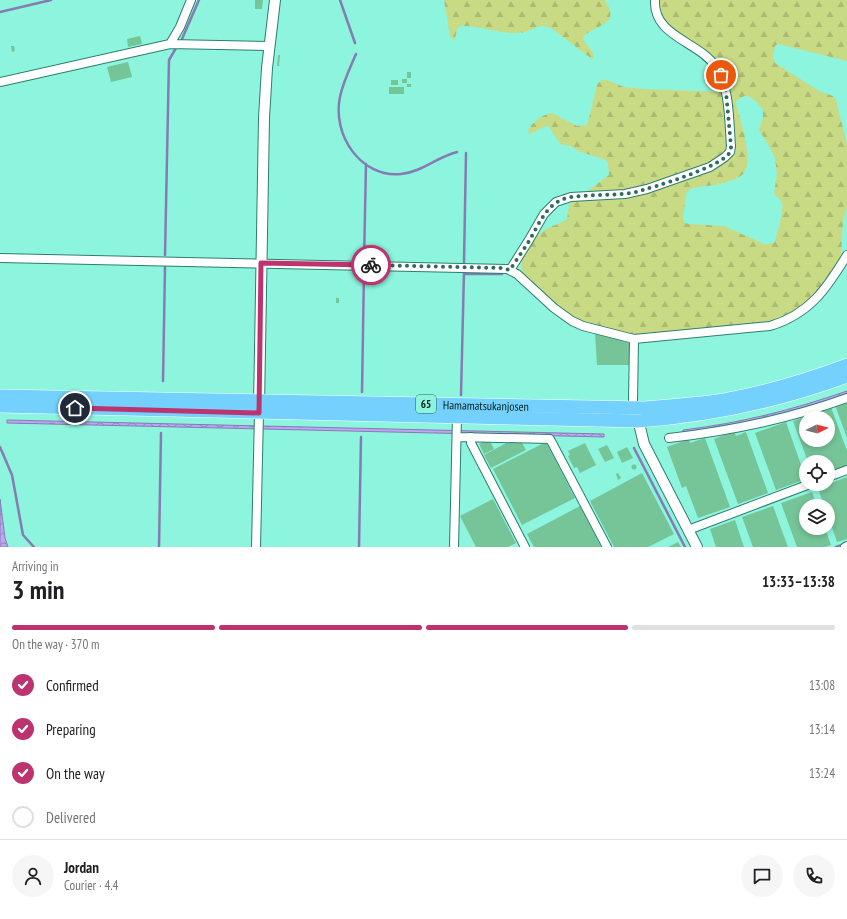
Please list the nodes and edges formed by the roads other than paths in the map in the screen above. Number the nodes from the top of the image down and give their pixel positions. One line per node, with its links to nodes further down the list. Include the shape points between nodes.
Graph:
1 (191, 0): 4 (street)
2 (275, 0): 5 (street)
3 (655, 0): 10 (street, via 656,14 664,27 704,54 721,75 726,92 730,152 710,167 647,189 625,194 571,197 556,202 544,214)
4 (170, 44): 5 (street); 6 (street)
5 (270, 46): 9 (street, via 264,118)
6 (0, 82)
7 (847, 255): 11 (street, via 835,276 817,298 783,322 770,326)
8 (0, 258): 9 (street)
9 (261, 263): 10 (street); 18 (street)
10 (510, 270): 11 (street, via 572,321)
11 (634, 339): 17 (street, via 633,401)
12 (847, 365): 17 (main road, Hamamatsukanjosen / 65, via 792,384 740,397)
13 (847, 376): 17 (main road, Hamamatsukanjosen / 65, via 796,394 754,405 707,413)
14 (0, 396): 18 (main road, Hamamatsukanjosen / 65)
15 (847, 398): 22 (street, via 801,414 759,424)
16 (0, 406): 18 (main road, Hamamatsukanjosen / 65)
17 (637, 415): 18 (main road, Hamamatsukanjosen / 65); 19 (main road, Hamamatsukanjosen / 65); 26 (street, via 644,444)
18 (259, 417): 19 (main road, Hamamatsukanjosen / 65); 28 (street)
19 (457, 421): 20 (street)
20 (457, 436): 21 (street); 29 (street)
21 (471, 437): 27 (street, via 471,443); 30 (street, via 550,439)
22 (669, 438)
23 (847, 470): 24 (street)
24 (835, 474)
25 (799, 488): 26 (street)
26 (688, 530): 31 (street)
27 (521, 546)
28 (256, 547)
29 (454, 547)
30 (607, 547)
31 (697, 547)

